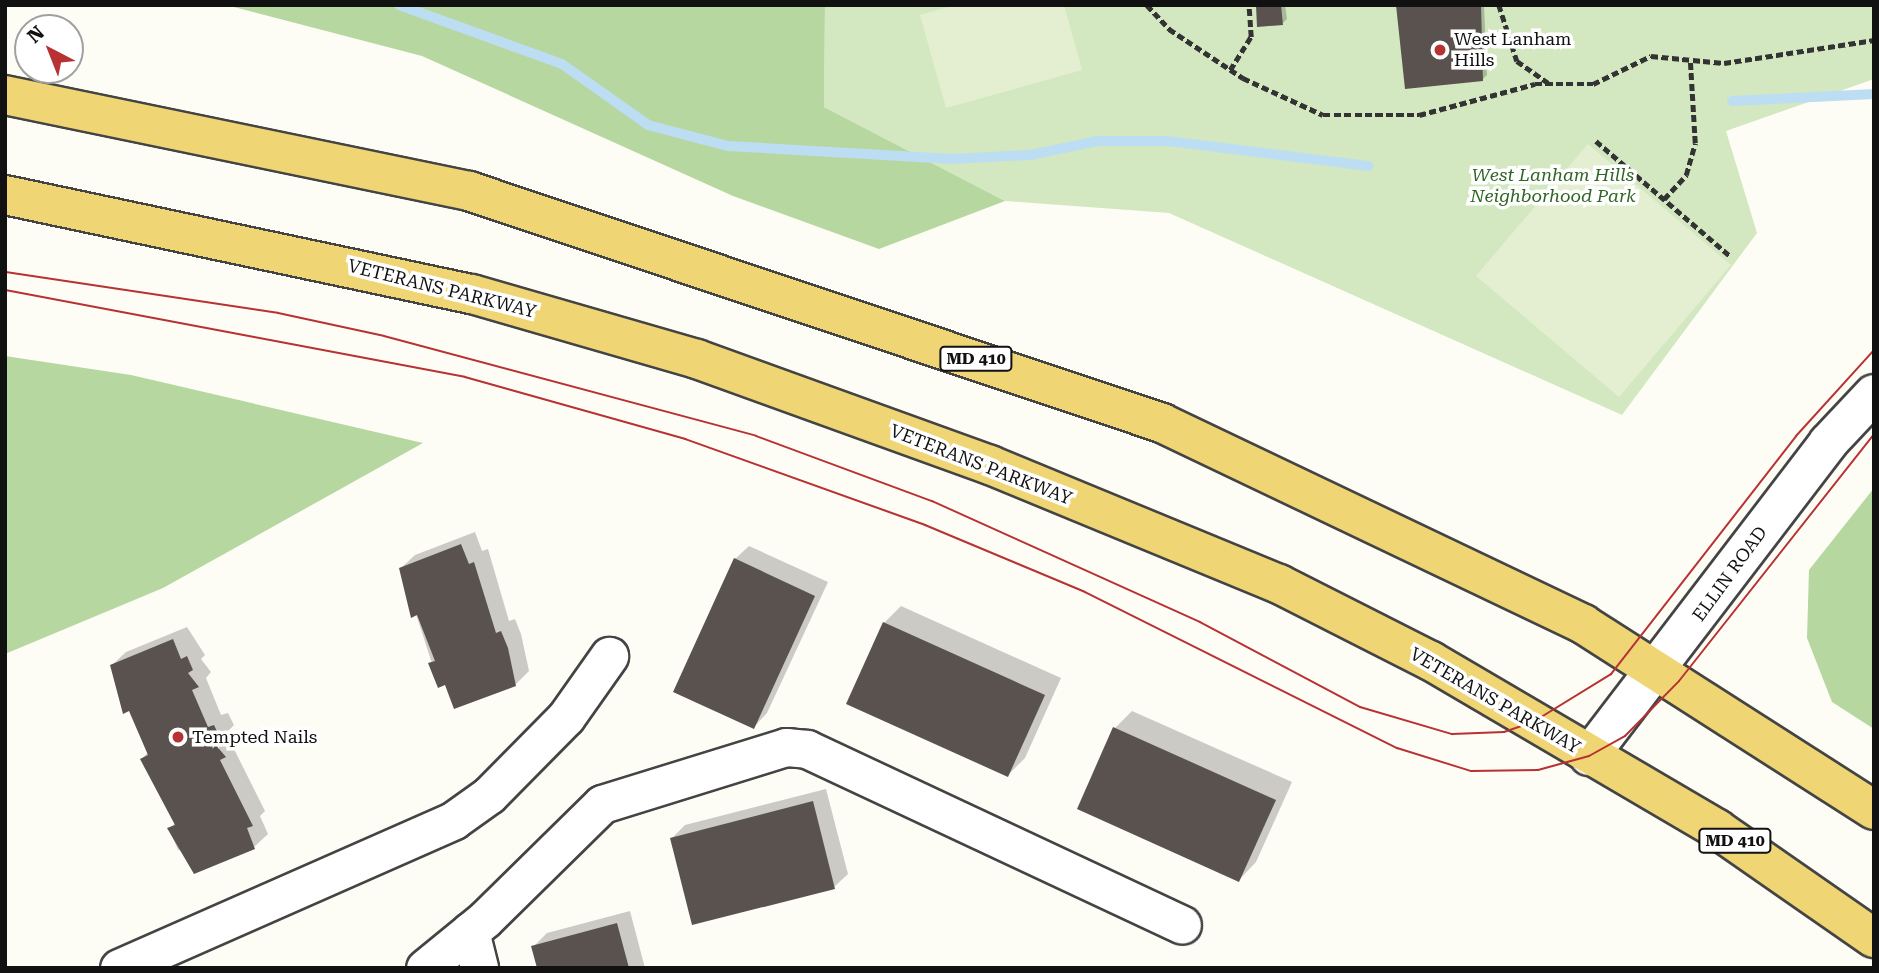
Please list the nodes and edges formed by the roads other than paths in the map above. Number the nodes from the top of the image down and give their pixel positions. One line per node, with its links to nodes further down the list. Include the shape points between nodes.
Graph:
1 (5, 95): 5 (main road, MD 410, via 469,191 1149,418 1583,624)
2 (5, 195): 6 (main road, VETERANS PARKWAY / MD 410, via 334,261 697,359 990,465 1279,584 1431,662)
3 (1874, 394): 5 (street, ELLIN ROAD, via 1764,526)
4 (608, 656): 11 (street, via 566,717 489,796 454,820)
5 (1661, 669): 6 (street, ELLIN ROAD); 7 (main road, MD 410)
6 (1590, 756): 10 (main road, VETERANS PARKWAY / MD 410, via 1717,829)
7 (1874, 810)
8 (1182, 925): 9 (street, via 807,749 786,747 602,804)
9 (470, 931): 12 (street); 13 (street)
10 (1874, 938)
11 (119, 968)
12 (425, 968)
13 (479, 968)

